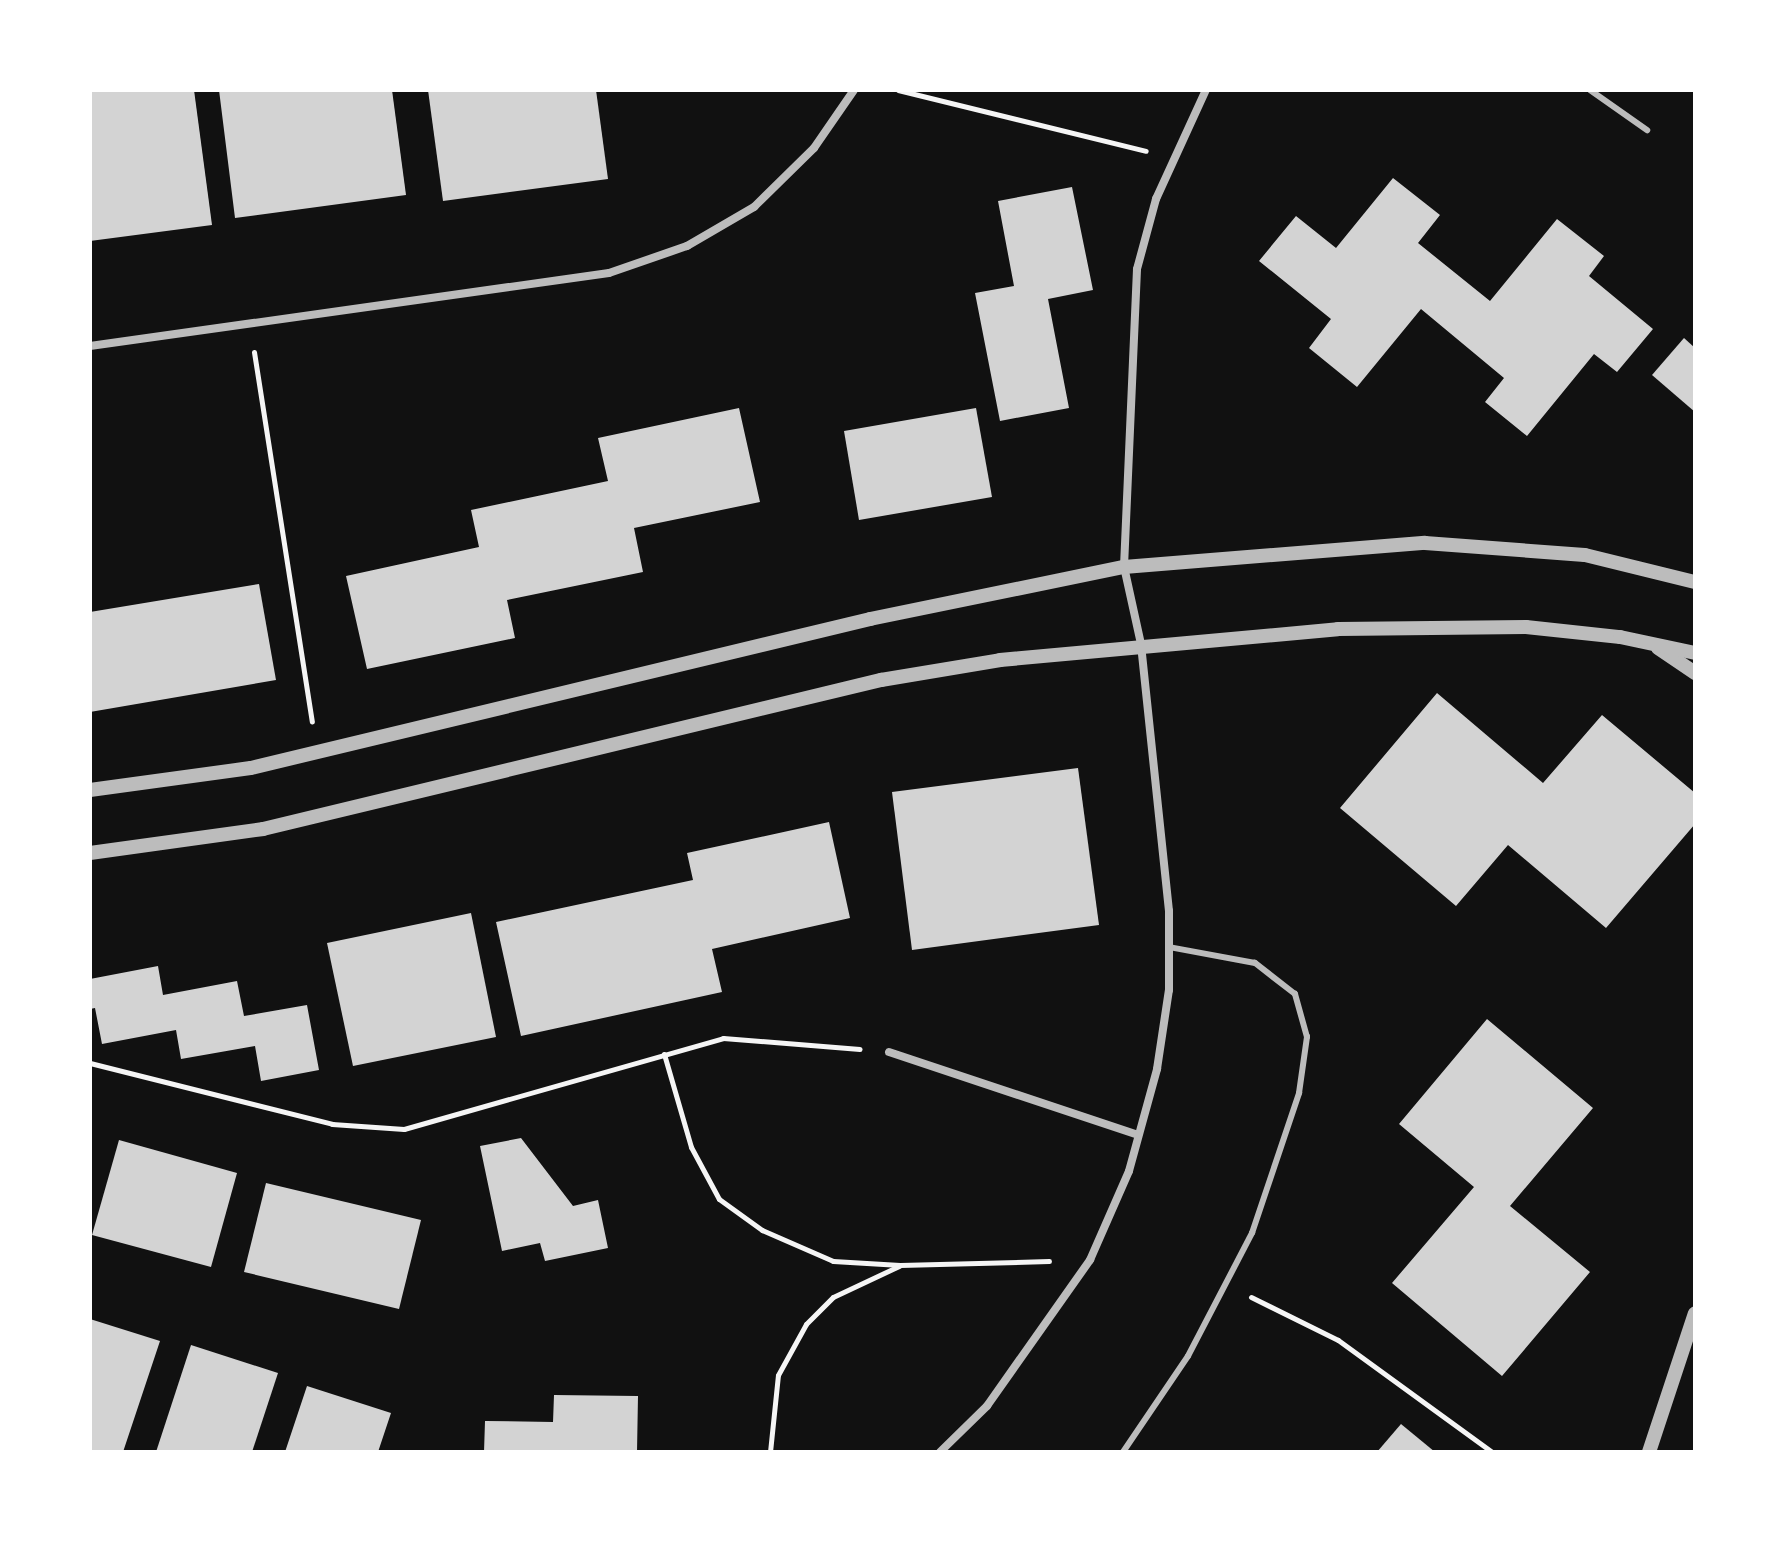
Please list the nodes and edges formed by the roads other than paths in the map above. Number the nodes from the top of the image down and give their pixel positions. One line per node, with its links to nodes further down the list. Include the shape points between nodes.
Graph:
1 (854, 90): 5 (street, via 814,148 754,207 687,246 609,273)
2 (1206, 90): 6 (street, via 1156,199 1137,269)
3 (1590, 90): 4 (lane)
4 (1647, 130)
5 (90, 346)
6 (1124, 567): 7 (street, via 1425,543 1585,555); 8 (street); 12 (street, via 870,619 251,768)
7 (1695, 582)
8 (1141, 644): 9 (street, via 1338,629 1510,627); 13 (street, via 881,680 263,829); 14 (street)
9 (1651, 644): 10 (street); 11 (street)
10 (1695, 653)
11 (1695, 673)
12 (90, 790)
13 (90, 853)
14 (1169, 947): 16 (street, via 1169,990 1157,1069); 19 (lane, via 1255,963 1295,994 1307,1037 1294,1107 1252,1233 1188,1356)
15 (889, 1052): 16 (street)
16 (1138, 1135): 18 (street, via 1129,1171 1090,1260 987,1406)
17 (1695, 1313): 20 (street)
18 (940, 1452)
19 (1123, 1452)
20 (1649, 1452)

